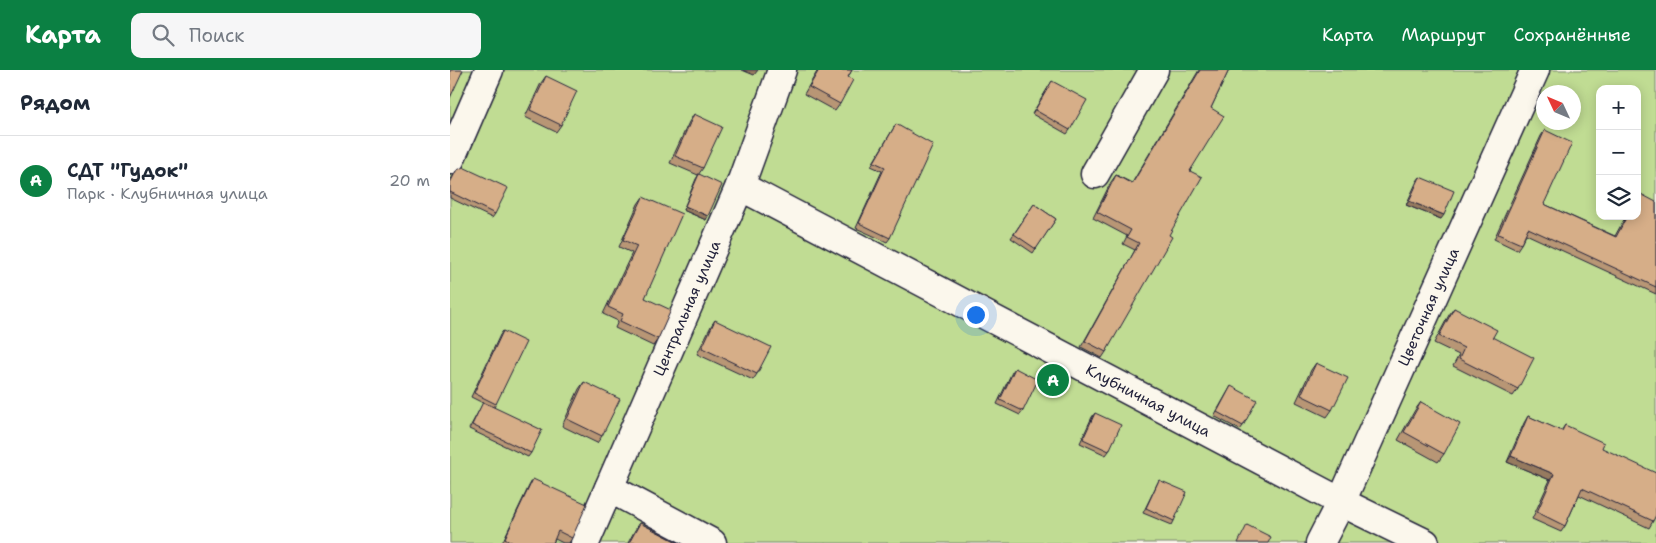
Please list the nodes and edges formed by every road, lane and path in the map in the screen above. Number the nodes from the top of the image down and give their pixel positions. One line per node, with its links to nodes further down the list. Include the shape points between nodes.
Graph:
1 (489, 70): 5 (street)
2 (782, 70): 7 (street, Центральная улица)
3 (1154, 70): 6 (street)
4 (1535, 70): 9 (street, Цветочная улица)
5 (450, 160)
6 (1095, 174)
7 (740, 186): 8 (street, Центральная улица); 9 (street, Клубничная улица)
8 (609, 488): 10 (street, Центральная улица); 11 (street)
9 (1341, 502): 12 (street, Цветочная улица); 13 (street, Клубничная улица)
10 (585, 543)
11 (712, 543)
12 (1320, 543)
13 (1425, 543)

